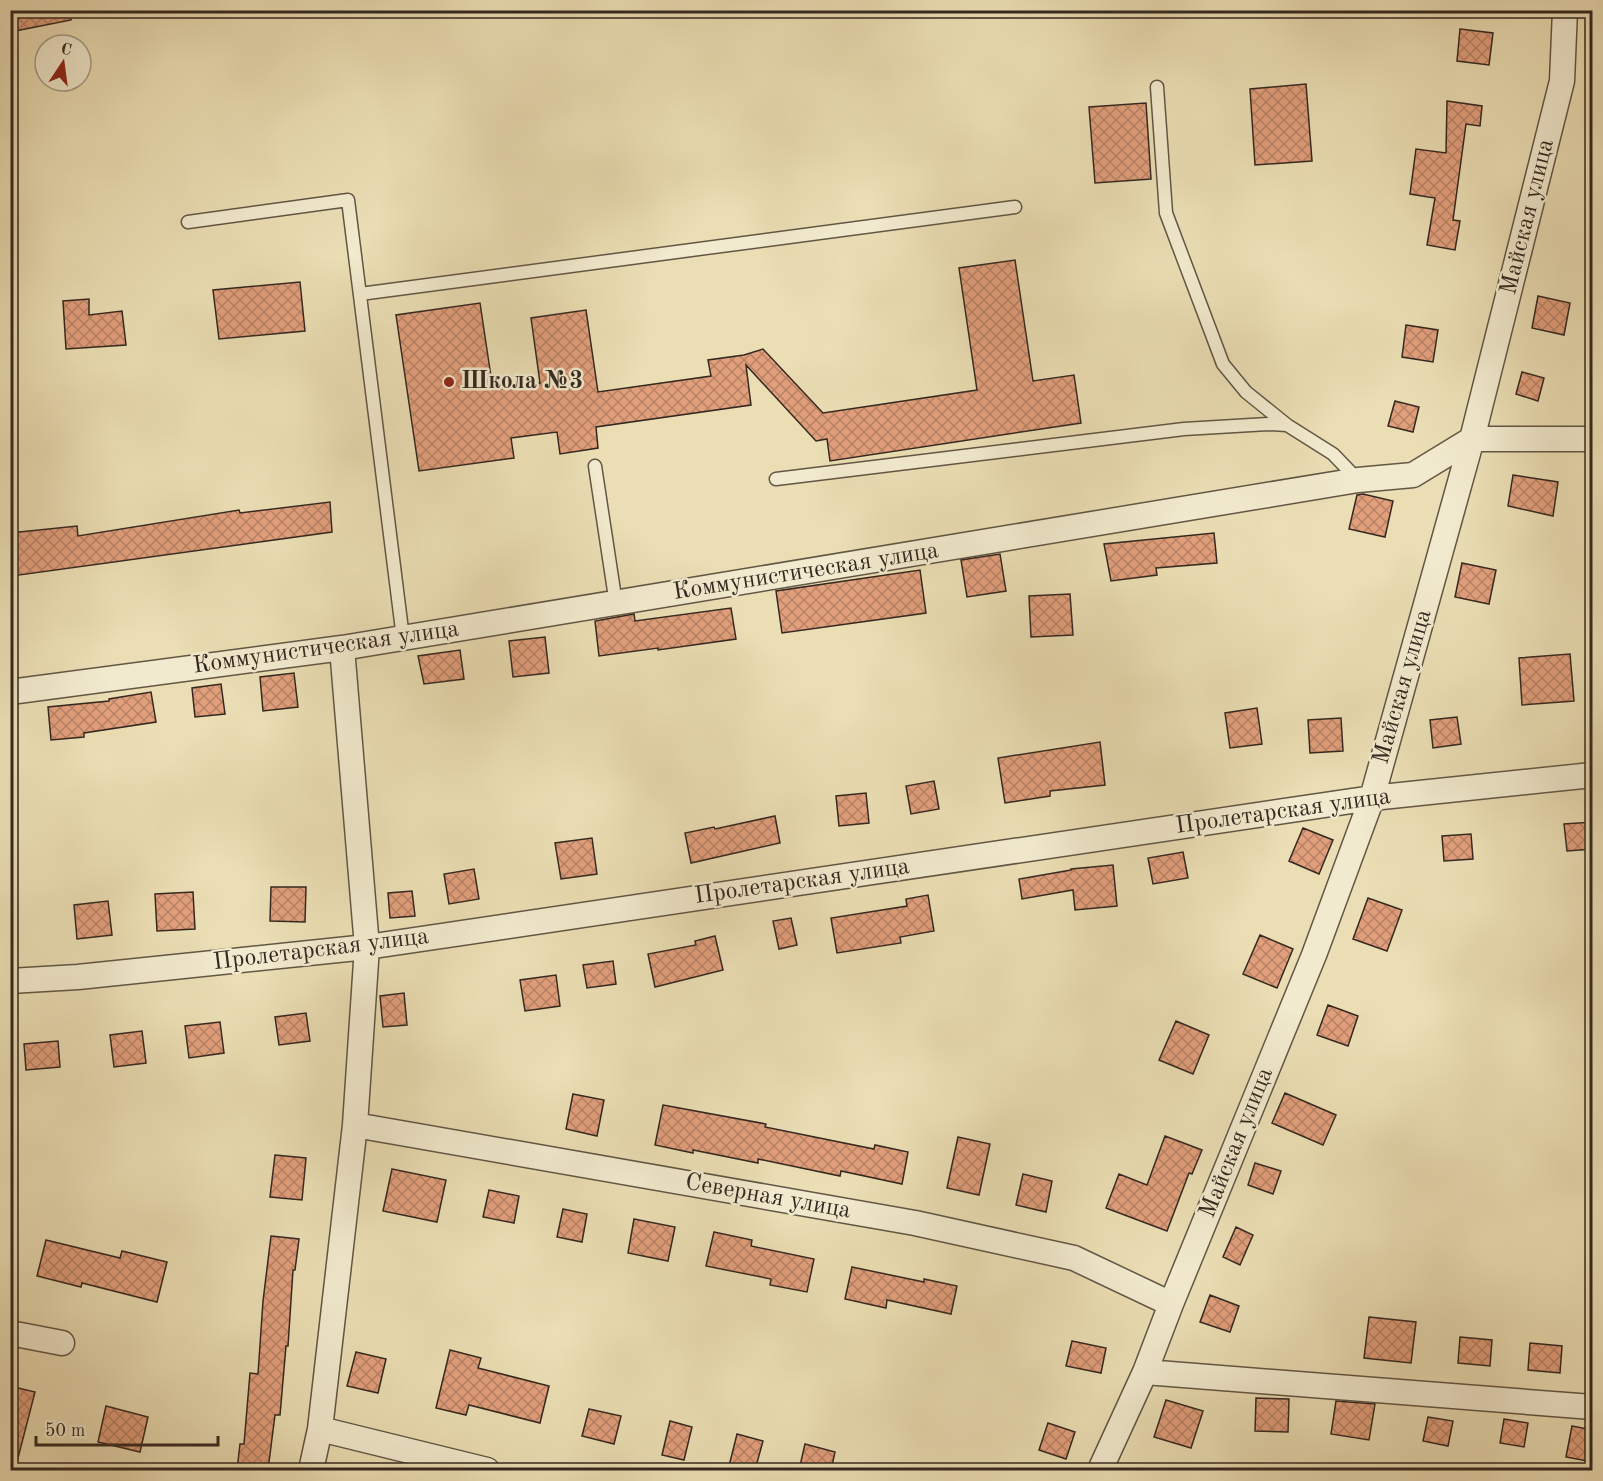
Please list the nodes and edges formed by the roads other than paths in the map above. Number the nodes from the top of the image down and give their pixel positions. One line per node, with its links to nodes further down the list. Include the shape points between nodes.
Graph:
1 (1565, 10): 7 (street, Майская улица, via 1562,81)
2 (1157, 87): 6 (lane, via 1166,213 1223,364 1246,392)
3 (1015, 207): 5 (lane)
4 (188, 222): 5 (lane, via 348,200)
5 (360, 294): 13 (lane)
6 (1287, 425): 10 (lane, via 1184,429); 11 (lane, via 1333,454)
7 (1472, 439): 8 (street); 11 (street, Коммунистическая улица, via 1413,475); 17 (street, Майская улица)
8 (1593, 439)
9 (595, 466): 12 (lane)
10 (776, 479)
11 (1358, 480): 12 (street, Коммунистическая улица)
12 (616, 604): 13 (street, Коммунистическая улица)
13 (404, 638): 14 (street, Коммунистическая улица)
14 (342, 648): 15 (street, Коммунистическая улица); 18 (street)
15 (10, 692)
16 (1593, 775): 17 (street, Пролетарская улица)
17 (1372, 798): 18 (street, Пролетарская улица); 21 (street, Майская улица, via 1314,955)
18 (367, 947): 19 (street, Пролетарская улица); 20 (street)
19 (10, 981)
20 (355, 1125): 21 (street, Северная улица, via 915,1223 1074,1258); 26 (street)
21 (1171, 1304): 24 (street, Майская улица)
22 (10, 1333): 23 (street)
23 (62, 1343)
24 (1145, 1372): 25 (street); 29 (street, Майская улица)
25 (1593, 1407)
26 (320, 1429): 27 (street); 28 (street)
27 (311, 1470)
28 (487, 1470)
29 (1100, 1470)

